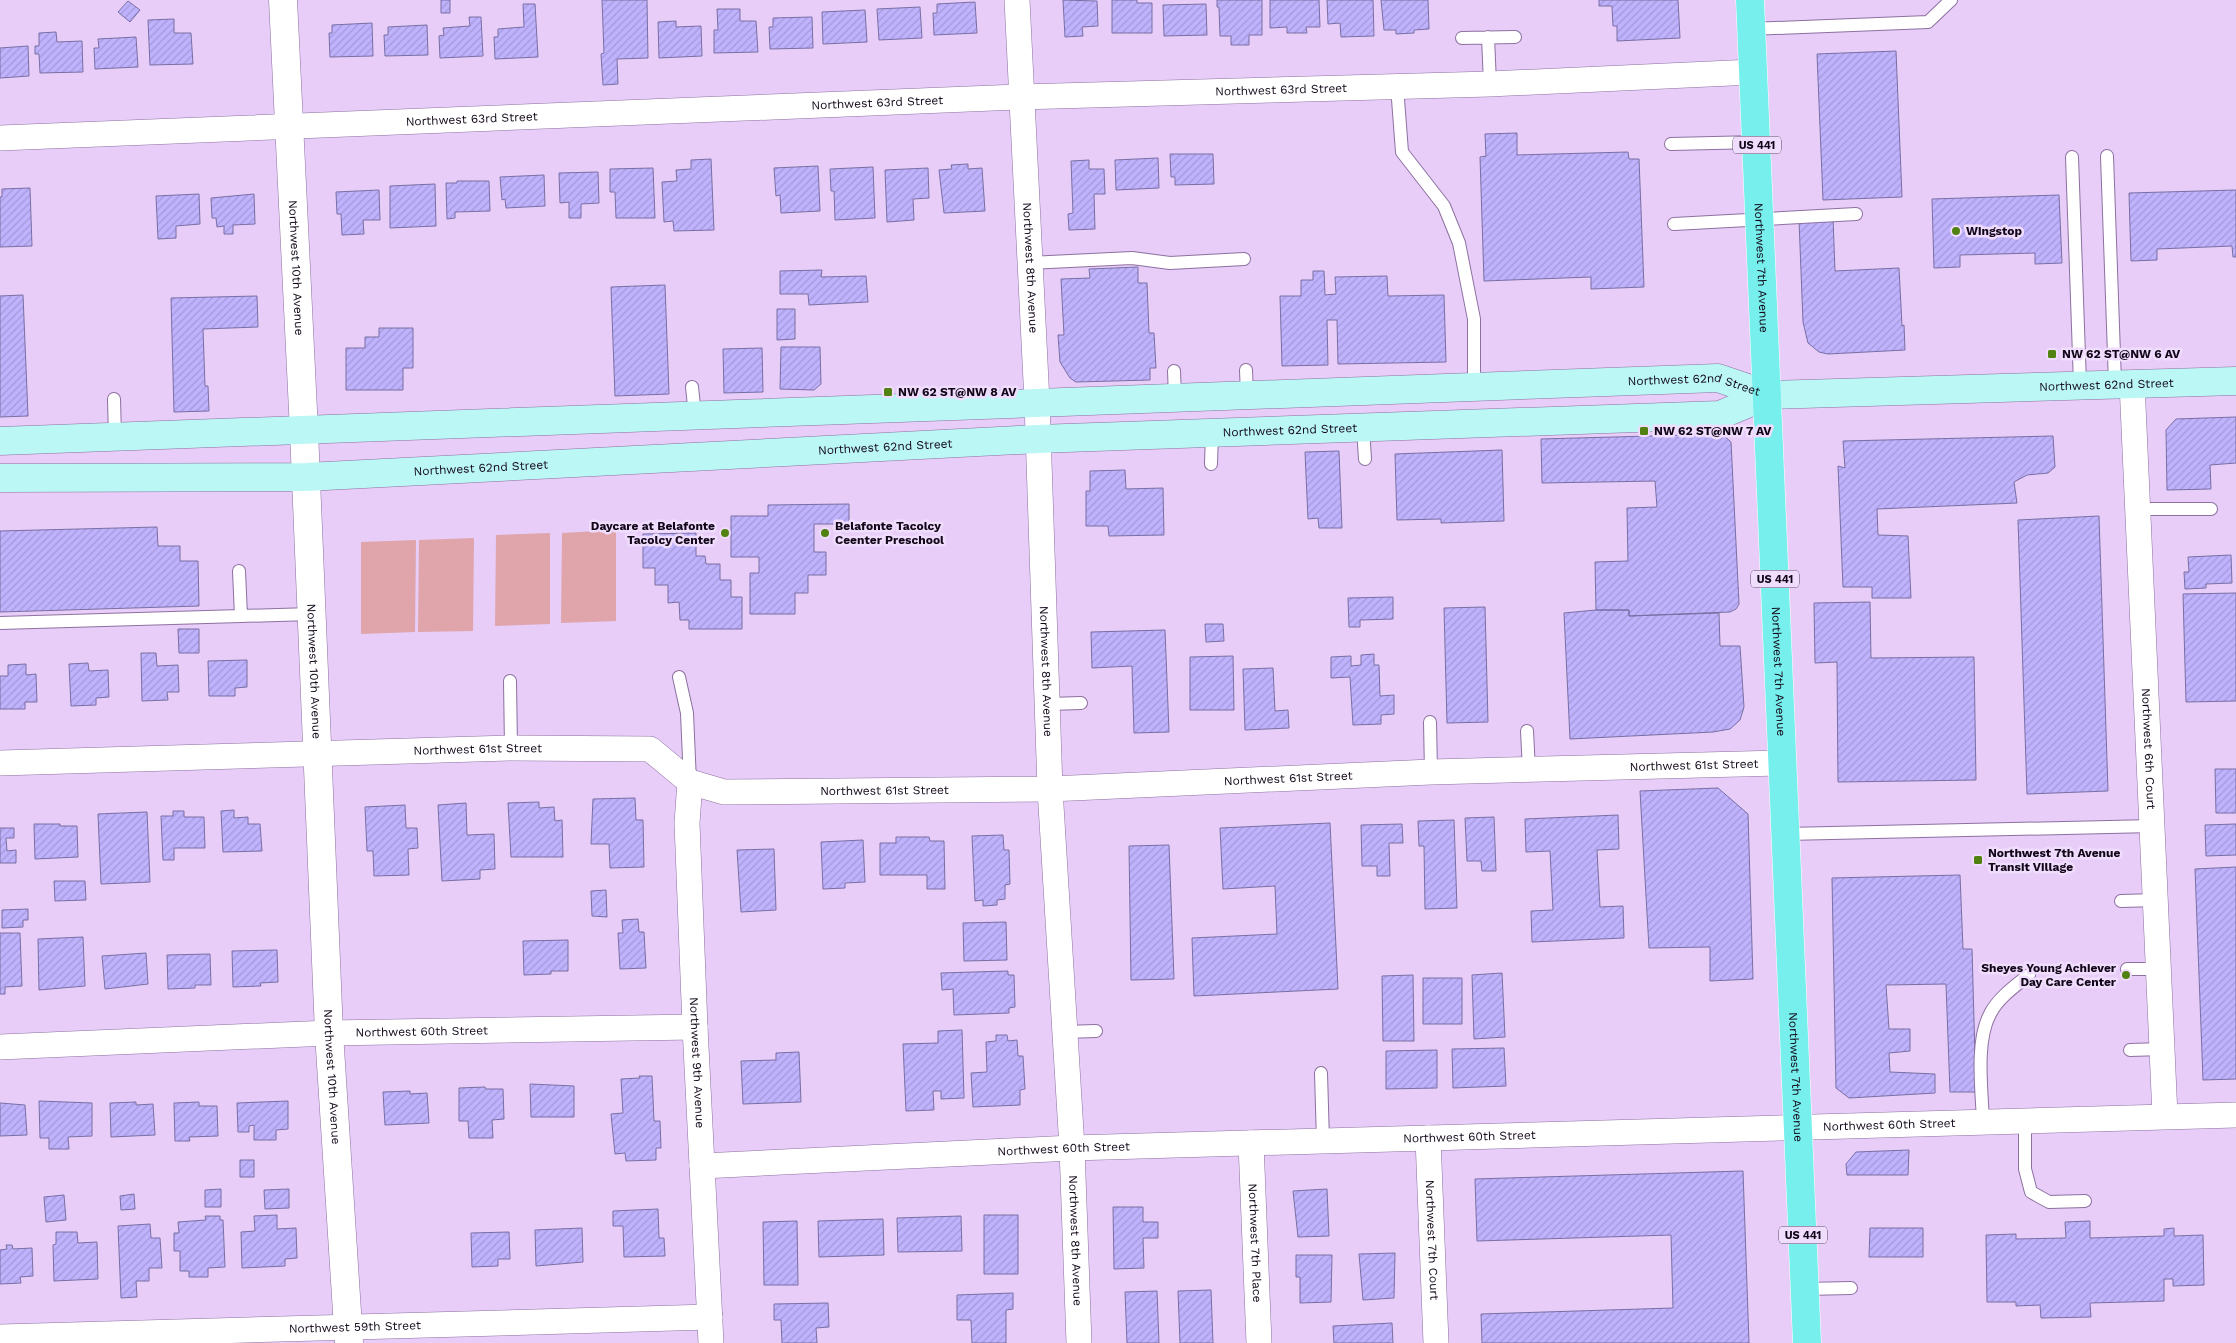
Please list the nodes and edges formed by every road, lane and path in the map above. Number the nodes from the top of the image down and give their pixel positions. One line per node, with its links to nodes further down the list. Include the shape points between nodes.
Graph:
1 (283, 0): 13 (street, Northwest 10th Avenue)
2 (1017, 0): 12 (street, Northwest 8th Avenue)
3 (1750, 0): 5 (main road, Northwest 7th Avenue / US 441)
4 (1951, 0): 5 (lane, via 1928,22)
5 (1751, 29): 9 (main road, Northwest 7th Avenue / US 441)
6 (1515, 36): 7 (lane)
7 (1488, 37): 8 (lane); 10 (lane)
8 (1462, 38)
9 (1753, 72): 10 (street, Northwest 63rd Street); 15 (main road, Northwest 7th Avenue / US 441)
10 (1490, 84): 11 (street, Northwest 63rd Street)
11 (1397, 86): 12 (street, Northwest 63rd Street); 28 (lane, via 1402,152 1444,206 1459,243 1474,319)
12 (1020, 97): 13 (street, Northwest 63rd Street); 23 (street, Northwest 8th Avenue)
13 (289, 127): 14 (street, Northwest 63rd Street); 34 (street, Northwest 10th Avenue)
14 (0, 138)
15 (1757, 142): 16 (lane); 20 (main road, Northwest 7th Avenue / US 441)
16 (1670, 144)
17 (2107, 156): 25 (lane)
18 (2072, 157): 26 (lane)
19 (1856, 214): 20 (lane)
20 (1760, 218): 21 (lane); 29 (main road, Northwest 7th Avenue / US 441)
21 (1674, 224)
22 (1244, 259): 23 (lane, via 1170,263 1132,258)
23 (1030, 263): 31 (street, Northwest 8th Avenue)
24 (2236, 381): 25 (main road, Northwest 62nd Street)
25 (2124, 383): 26 (main road, Northwest 62nd Street); 43 (street, Northwest 6th Court)
26 (2080, 384): 29 (main road, Northwest 62nd Street)
27 (692, 387): 32 (lane)
28 (1474, 387): 29 (main road, Northwest 62nd Street, via 1718,378); 31 (main road, Northwest 62nd Street, via 1246,382 1175,384)
29 (1768, 396): 33 (main road, Northwest 62nd Street, via 1720,415); 58 (main road, Northwest 7th Avenue / US 441)
30 (114, 400): 36 (lane)
31 (1037, 402): 32 (main road, Northwest 62nd Street); 37 (street, Northwest 8th Avenue)
32 (695, 415): 34 (main road, Northwest 62nd Street)
33 (1363, 428): 35 (main road, Northwest 62nd Street); 39 (lane)
34 (304, 431): 36 (main road, Northwest 62nd Street); 41 (street, Northwest 10th Avenue)
35 (1212, 433): 37 (main road, Northwest 62nd Street); 40 (lane)
36 (115, 437): 38 (main road, Northwest 62nd Street)
37 (1038, 439): 41 (main road, Northwest 62nd Street); 52 (street, Northwest 8th Avenue)
38 (0, 441)
39 (1365, 459)
40 (1211, 464)
41 (306, 477): 42 (main road, Northwest 62nd Street); 46 (street, Northwest 10th Avenue)
42 (0, 478)
43 (2138, 509): 44 (lane); 63 (street, Northwest 6th Court)
44 (2211, 509)
45 (239, 571): 47 (lane)
46 (311, 614): 47 (lane); 56 (street, Northwest 10th Avenue)
47 (241, 616): 48 (lane)
48 (0, 623)
49 (679, 677): 61 (lane, via 687,713)
50 (510, 681): 55 (lane)
51 (1081, 703): 52 (lane)
52 (1048, 704): 62 (street, Northwest 8th Avenue)
53 (1430, 722): 60 (lane)
54 (1527, 731): 59 (lane)
55 (511, 748): 56 (street, Northwest 61st Street); 61 (street, Northwest 61st Street, via 650,749)
56 (317, 754): 57 (street, Northwest 61st Street); 73 (street, Northwest 10th Avenue)
57 (0, 763)
58 (1782, 763): 59 (street, Northwest 61st Street); 64 (main road, Northwest 7th Avenue / US 441)
59 (1529, 770): 60 (street, Northwest 61st Street)
60 (1431, 772): 62 (street, Northwest 61st Street)
61 (690, 782): 62 (street, Northwest 61st Street, via 724,792); 70 (street, Northwest 9th Avenue, via 687,823)
62 (1050, 790): 72 (street, Northwest 8th Avenue)
63 (2154, 826): 64 (lane); 65 (street, Northwest 6th Court)
64 (1786, 834): 82 (main road, Northwest 7th Avenue / US 441)
65 (2157, 900): 66 (lane); 67 (street, Northwest 6th Court)
66 (2121, 901)
67 (2158, 968): 68 (lane); 75 (street, Northwest 6th Court)
68 (2127, 969)
69 (2028, 975): 81 (lane, via 1990,1014 1981,1049)
70 (694, 1027): 73 (street, Northwest 60th Street); 87 (street, Northwest 9th Avenue)
71 (1096, 1031): 72 (lane)
72 (1064, 1032): 86 (street, Northwest 8th Avenue)
73 (329, 1033): 74 (street, Northwest 60th Street); 92 (street, Northwest 10th Avenue)
74 (0, 1047)
75 (2162, 1049): 76 (lane); 78 (street, Northwest 6th Court)
76 (2130, 1050)
77 (1321, 1073): 84 (lane)
78 (2165, 1116): 79 (street, Northwest 60th Street); 80 (street, Northwest 60th Street)
79 (2236, 1116)
80 (2025, 1120): 81 (street, Northwest 60th Street); 88 (lane, via 2025,1169 2031,1192 2049,1202)
81 (1984, 1122): 82 (street, Northwest 60th Street)
82 (1798, 1128): 83 (street, Northwest 60th Street); 90 (main road, Northwest 7th Avenue / US 441)
83 (1428, 1138): 84 (street, Northwest 60th Street); 97 (street, Northwest 7th Court)
84 (1323, 1141): 85 (street, Northwest 60th Street)
85 (1251, 1143): 86 (street, Northwest 60th Street); 96 (street, Northwest 7th Place)
86 (1072, 1148): 87 (street, Northwest 60th Street); 95 (street, Northwest 8th Avenue)
87 (702, 1166): 91 (street, Northwest 9th Avenue)
88 (2085, 1201)
89 (1851, 1288): 90 (lane)
90 (1805, 1289): 98 (main road, Northwest 7th Avenue / US 441)
91 (710, 1317): 92 (street, Northwest 59th Street); 94 (street, Northwest 9th Avenue)
92 (349, 1335): 93 (street, Northwest 59th Street)
93 (0, 1337)
94 (711, 1343)
95 (1079, 1343)
96 (1259, 1343)
97 (1436, 1343)
98 (1808, 1343)

